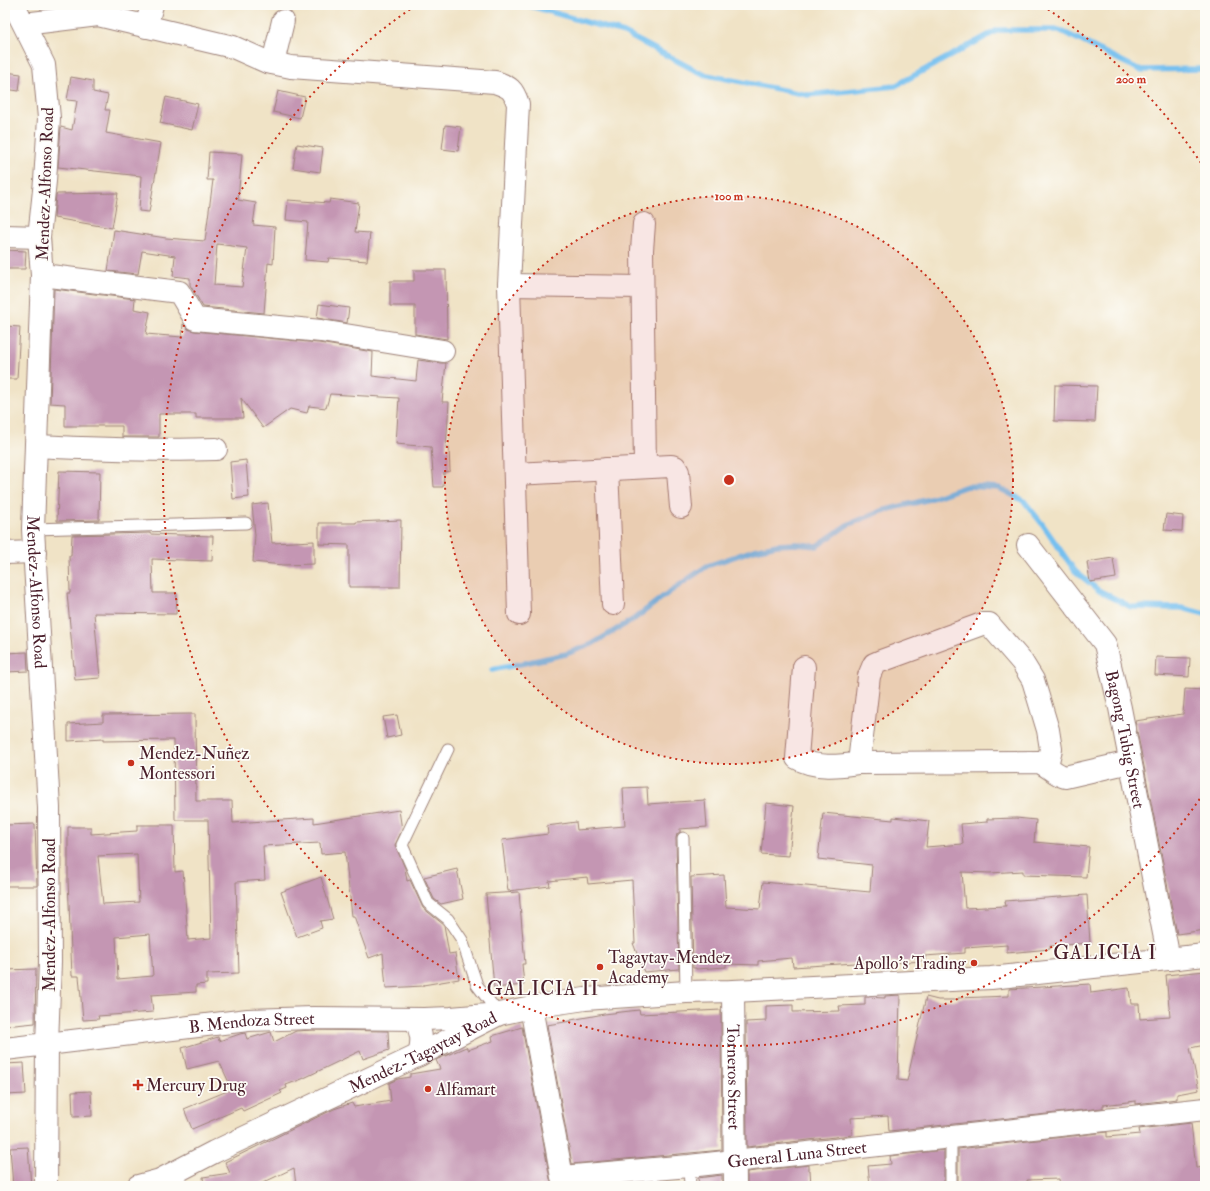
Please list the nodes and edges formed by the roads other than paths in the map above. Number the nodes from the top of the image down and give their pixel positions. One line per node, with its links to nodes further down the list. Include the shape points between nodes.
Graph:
1 (14, 5): 4 (street, Mendez-Alfonso Road)
2 (152, 5): 5 (street)
3 (283, 21): 6 (street)
4 (24, 24): 5 (street, via 98,15); 9 (street, Mendez-Alfonso Road, via 44,65 49,118)
5 (146, 27): 6 (street, via 233,47)
6 (273, 63): 11 (street, via 291,67 495,82 507,86 514,93 518,104)
7 (644, 224): 12 (street)
8 (5, 236): 9 (street)
9 (40, 237): 10 (street, Mendez-Alfonso Road)
10 (42, 275): 13 (street, via 179,292 195,319 321,331); 14 (street, Mendez-Alfonso Road)
11 (509, 285): 12 (street); 18 (street)
12 (642, 287): 16 (street)
13 (443, 351)
14 (36, 446): 15 (street, via 166,451); 21 (street, Mendez-Alfonso Road)
15 (216, 449)
16 (645, 467): 17 (street); 19 (street, via 675,467 678,472)
17 (607, 469): 18 (street); 25 (street)
18 (515, 474): 26 (street)
19 (681, 507)
20 (246, 524): 21 (lane)
21 (33, 529): 23 (street, Mendez-Alfonso Road)
22 (1028, 545): 29 (street, Bagong Tubig Street, via 1106,644)
23 (35, 552): 24 (street); 40 (street, Mendez-Alfonso Road, via 49,808 50,962)
24 (5, 553)
25 (613, 604)
26 (519, 614)
27 (804, 667): 30 (street, via 797,758 804,762 831,766)
28 (448, 749): 38 (lane, via 402,844 428,903 452,924 462,940 477,985)
29 (1130, 762): 31 (street, via 1065,777 1056,775); 34 (street, Bagong Tubig Street)
30 (859, 763): 31 (street, via 1038,762); 31 (street, via 869,676 874,664 982,624 989,624 1022,662 1032,680 1048,730 1051,749)
31 (1047, 765)
32 (682, 838): 36 (lane)
33 (1205, 955): 34 (street, Mendez-Tagaytay Road)
34 (1169, 958): 35 (street, Mendez-Tagaytay Road, via 991,978)
35 (733, 991): 36 (street, Mendez-Tagaytay Road); 45 (street, Torneros Street)
36 (686, 992): 37 (street, Mendez-Tagaytay Road, via 585,999)
37 (531, 1007): 38 (street, Mendez-Tagaytay Road); 46 (street, General Luna Street, via 562,1177)
38 (499, 1014): 39 (street, B. Mendoza Street); 42 (street, Mendez-Tagaytay Road)
39 (414, 1019): 40 (street, B. Mendoza Street, via 248,1020); 42 (street, via 422,1036)
40 (47, 1044): 41 (street, B. Mendoza Street); 48 (street, Mendez-Alfonso Road)
41 (5, 1049)
42 (419, 1055): 47 (street, Mendez-Tagaytay Road, via 214,1152)
43 (1205, 1109): 44 (street, General Luna Street)
44 (951, 1136): 45 (street, General Luna Street); 51 (lane)
45 (734, 1161): 46 (street, General Luna Street); 50 (street, Torneros Street)
46 (690, 1176)
47 (161, 1183): 49 (street, Mendez-Tagaytay Road)
48 (46, 1186)
49 (138, 1186)
50 (735, 1186)
51 (951, 1186)

